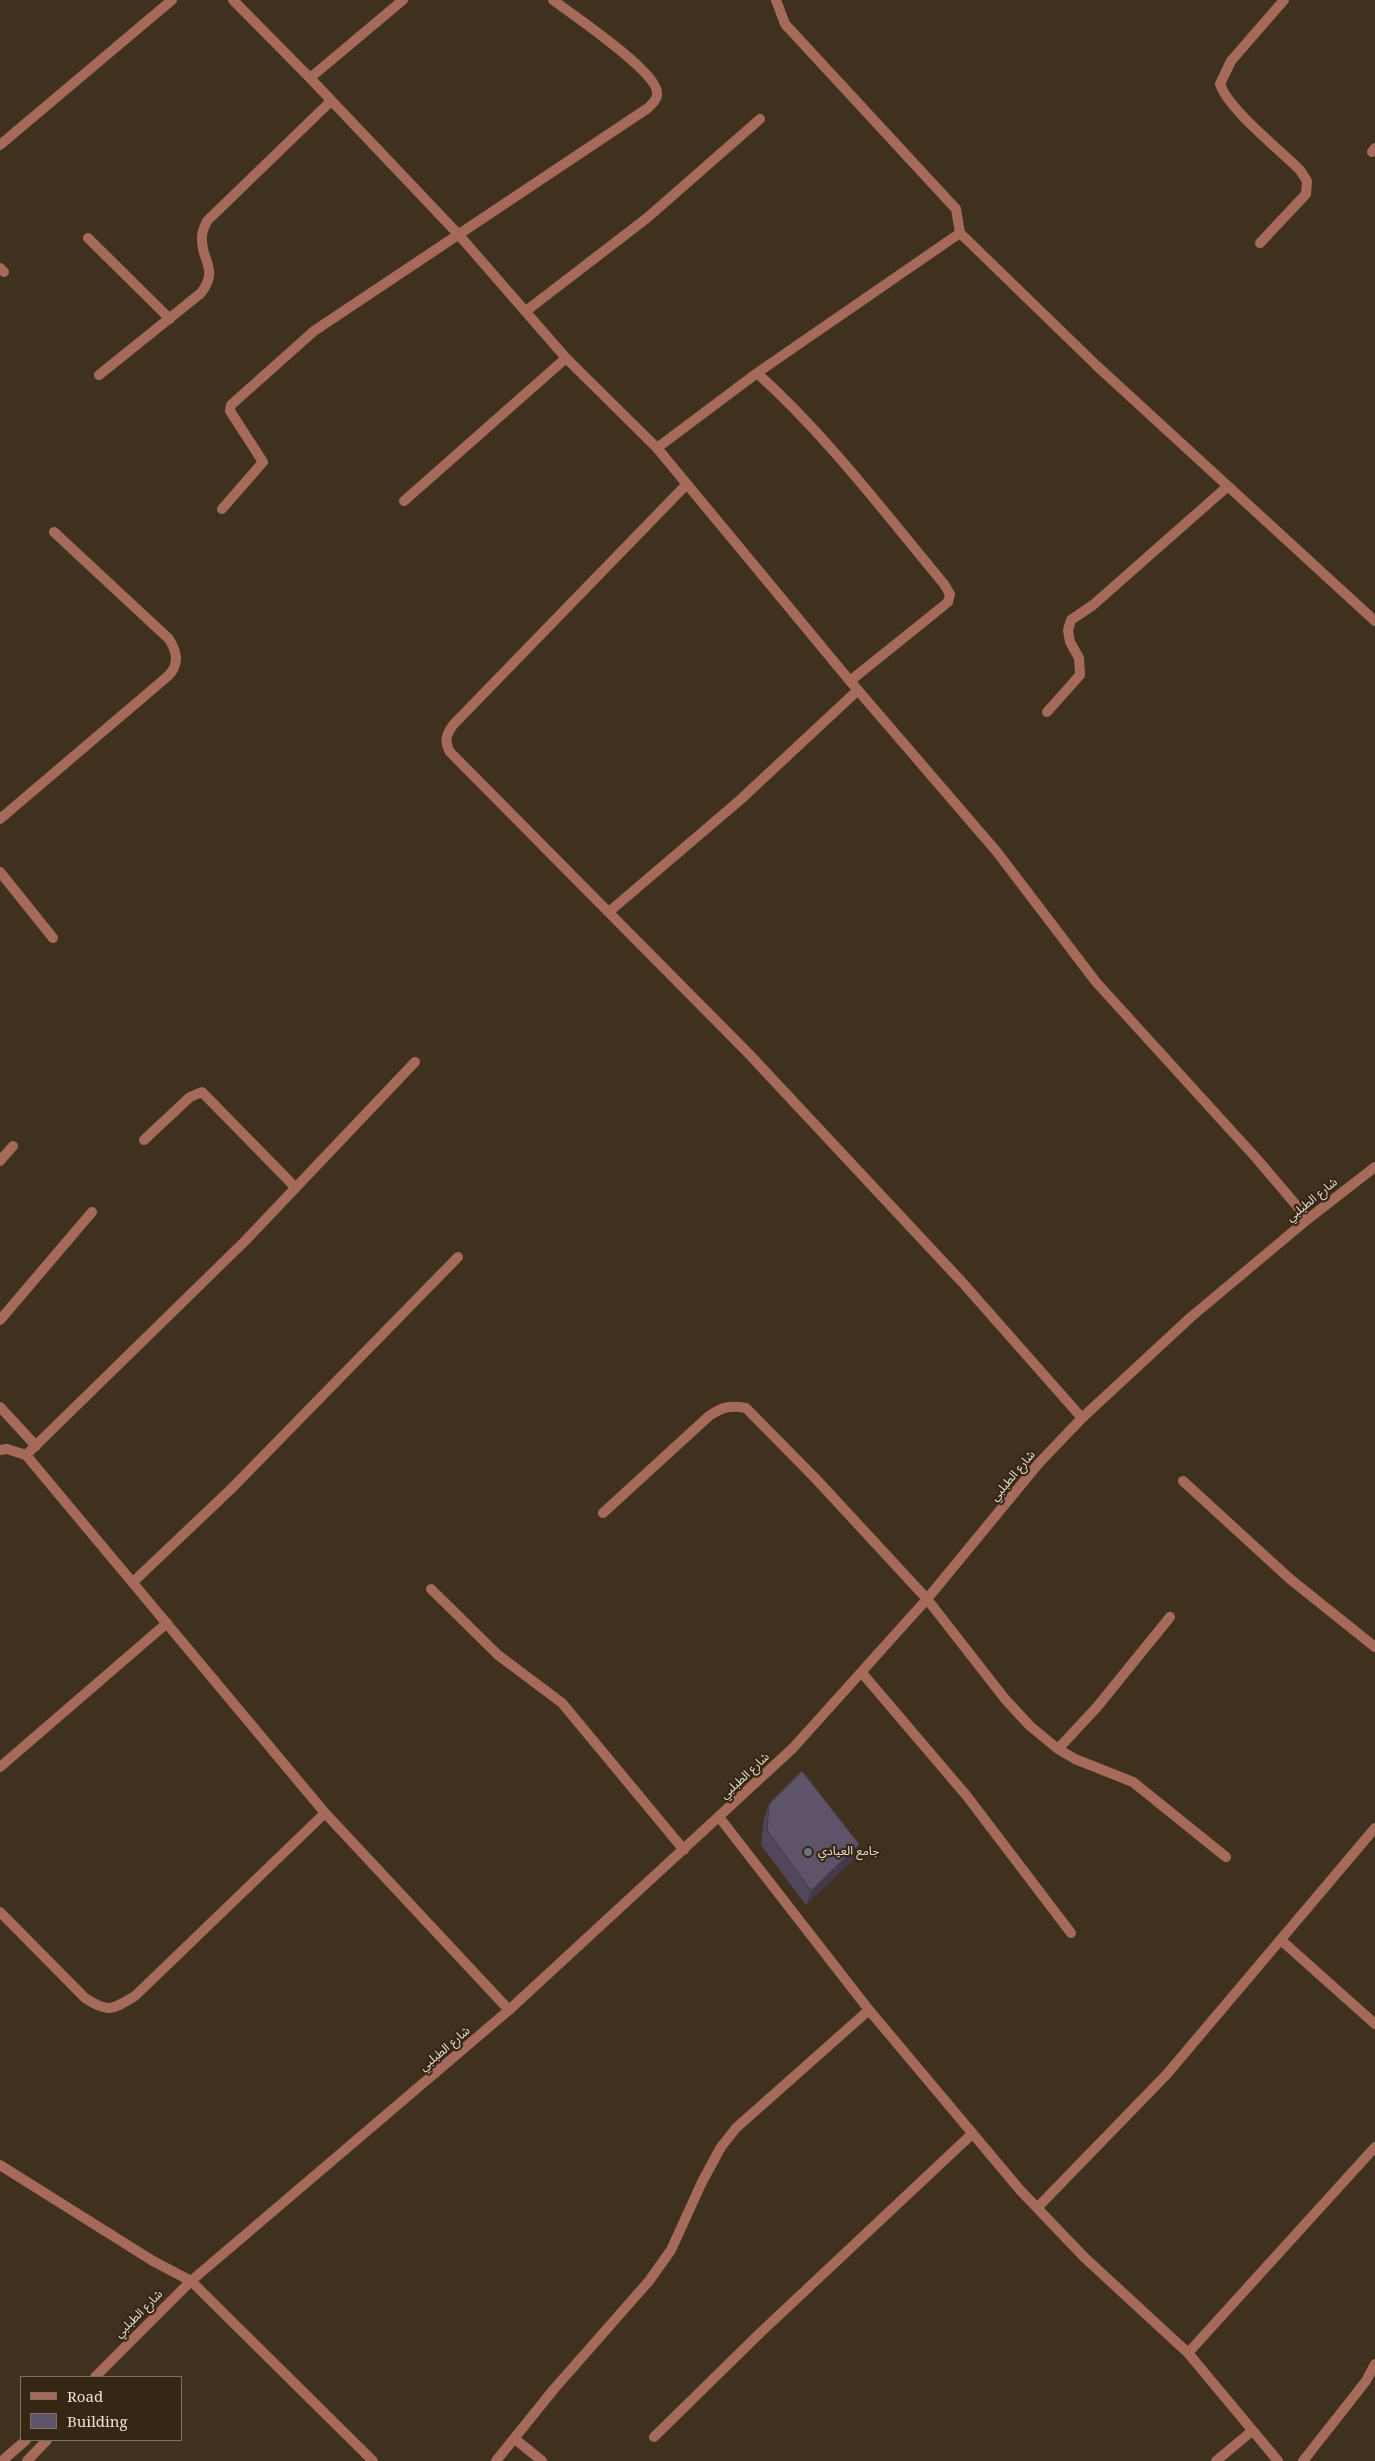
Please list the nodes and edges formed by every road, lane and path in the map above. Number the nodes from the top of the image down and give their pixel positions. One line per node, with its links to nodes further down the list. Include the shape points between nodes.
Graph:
1 (172, 0): 10 (street)
2 (232, 0): 7 (street)
3 (403, 0): 7 (street)
4 (553, 0): 12 (street, via 644,69 658,93 656,101)
5 (776, 0): 11 (street, via 785,24 956,209)
6 (1284, 0): 14 (street, via 1231,61 1220,84 1223,93 1238,110 1300,170 1307,181 1306,194)
7 (310, 78): 8 (street)
8 (331, 101): 12 (street); 16 (street, via 207,221 201,235 210,267 210,281 201,293)
9 (760, 119): 15 (street, via 647,218)
10 (0, 145)
11 (960, 233): 18 (street); 22 (street, via 1097,366)
12 (458, 234): 15 (street); 24 (street, via 314,331 231,405 230,411 263,462)
13 (88, 238): 16 (street)
14 (1260, 244)
15 (526, 311): 17 (street)
16 (170, 319): 19 (street)
17 (566, 358): 20 (street); 23 (street)
18 (756, 373): 20 (street); 27 (street, via 852,471 950,594 948,602)
19 (99, 375)
20 (657, 448): 21 (street)
21 (686, 485): 27 (street); 32 (street, via 446,734 450,752)
22 (1228, 486): 26 (street); 29 (street, via 1093,605 1071,620 1068,630 1070,642 1079,658 1080,675)
23 (404, 501)
24 (222, 509)
25 (54, 532): 30 (street, via 169,639 177,660 168,676)
26 (1374, 618)
27 (850, 681): 28 (street)
28 (858, 690): 32 (street, via 740,800); 41 (street, via 997,852 1096,982)
29 (1047, 712)
30 (0, 819)
31 (0, 872): 33 (street)
32 (610, 911): 45 (street, via 749,1054 955,1275)
33 (53, 938)
34 (415, 1062): 39 (street)
35 (144, 1140): 39 (street, via 190,1097 202,1092)
36 (13, 1146): 37 (street)
37 (0, 1161)
38 (1375, 1167): 41 (street, شارع الطبلبي)
39 (295, 1187): 46 (street, via 197,1289)
40 (92, 1212): 43 (street)
41 (1308, 1218): 45 (street, شارع الطبلبي, via 1191,1318)
42 (458, 1257): 51 (street, via 233,1487)
43 (0, 1320)
44 (0, 1407): 46 (street)
45 (1082, 1418): 53 (street, شارع الطبلبي, via 1040,1462)
46 (36, 1446): 48 (street)
47 (0, 1450): 48 (street)
48 (26, 1455): 51 (street)
49 (1183, 1481): 56 (street, via 1290,1579)
50 (603, 1513): 53 (street, via 709,1416 721,1408 746,1408)
51 (133, 1582): 55 (street)
52 (431, 1589): 63 (street, via 498,1655 562,1703)
53 (927, 1599): 57 (street, شارع الطبلبي); 58 (street, via 1004,1699)
54 (1170, 1618): 58 (street)
55 (167, 1623): 59 (street); 60 (street)
56 (1375, 1647)
57 (862, 1673): 61 (street, شارع الطبلبي, via 793,1748); 66 (street, via 966,1795)
58 (1058, 1749): 64 (street, via 1133,1782)
59 (0, 1767)
60 (325, 1813): 65 (street, via 135,1996 113,2009 100,2008 85,1998); 68 (street)
61 (719, 1817): 63 (street, شارع الطبلبي); 69 (street)
62 (1375, 1828): 67 (street)
63 (684, 1850): 68 (street, شارع الطبلبي)
64 (1226, 1857)
65 (0, 1912)
66 (1071, 1933)
67 (1282, 1941): 70 (street); 74 (street, via 1167,2074)
68 (510, 2010): 75 (street, شارع الطبلبي)
69 (870, 2010): 71 (street); 81 (street, via 736,2128 720,2147 671,2250 649,2281 554,2389)
70 (1375, 2024)
71 (972, 2134): 74 (street); 80 (street)
72 (1375, 2147): 76 (street)
73 (0, 2165): 75 (street, via 153,2261)
74 (1037, 2208): 76 (street, via 1084,2257)
75 (191, 2281): 78 (street, شارع الطبلبي); 86 (street)
76 (1188, 2353): 79 (street)
77 (1375, 2364): 91 (street, via 1366,2381)
78 (97, 2376)
79 (1252, 2431): 89 (street); 90 (street)
80 (654, 2436)
81 (515, 2439): 87 (street); 88 (street)
82 (25, 2441): 84 (street)
83 (46, 2441): 85 (street)
84 (2, 2461)
85 (28, 2461)
86 (373, 2461)
87 (496, 2461)
88 (542, 2461)
89 (1216, 2461)
90 (1278, 2461)
91 (1303, 2461)

